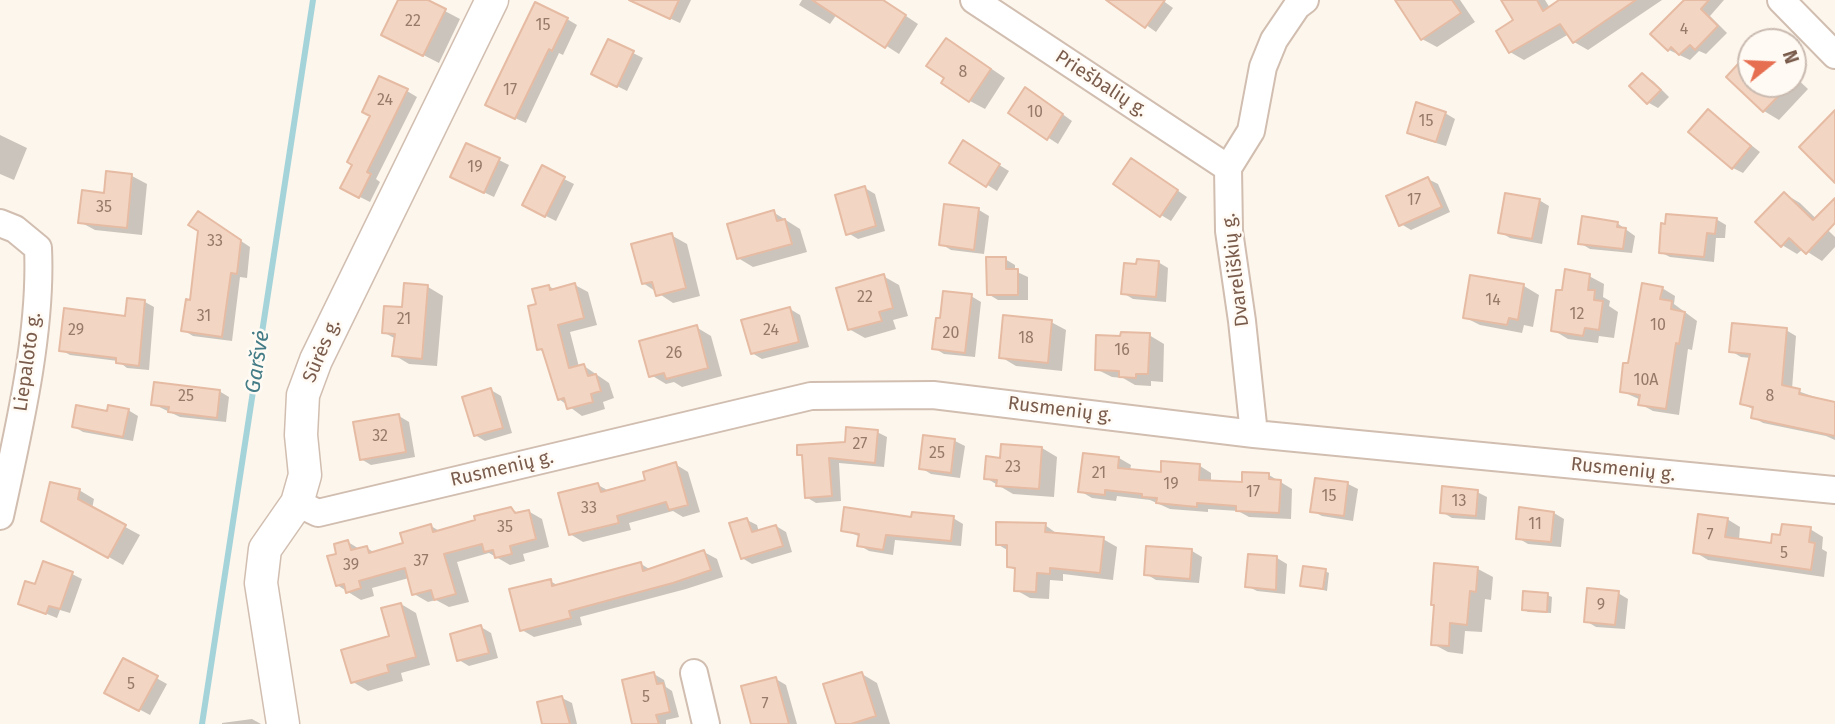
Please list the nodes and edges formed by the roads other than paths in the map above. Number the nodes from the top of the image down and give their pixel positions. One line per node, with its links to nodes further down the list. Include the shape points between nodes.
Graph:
1 (492, 0): 10 (street, Sūrės g., via 316,360 303,395 305,475)
2 (974, 0): 6 (street, Priešbalių g.)
3 (1305, 0): 6 (street, via 1274,40 1263,67 1251,131)
4 (1781, 0): 5 (street)
5 (1835, 55)
6 (1228, 168): 8 (street, Dvareliškių g., via 1228,231)
7 (0, 223): 11 (street, Liepaloto g., via 38,248 40,282)
8 (1254, 434): 9 (street, Rusmenių g.); 10 (street, Rusmenių g., via 933,395 811,396 318,513)
9 (1835, 490)
10 (297, 503): 13 (street, Sūrės g., via 265,549 261,583)
11 (0, 516)
12 (694, 673): 14 (street)
13 (283, 724)
14 (706, 724)

